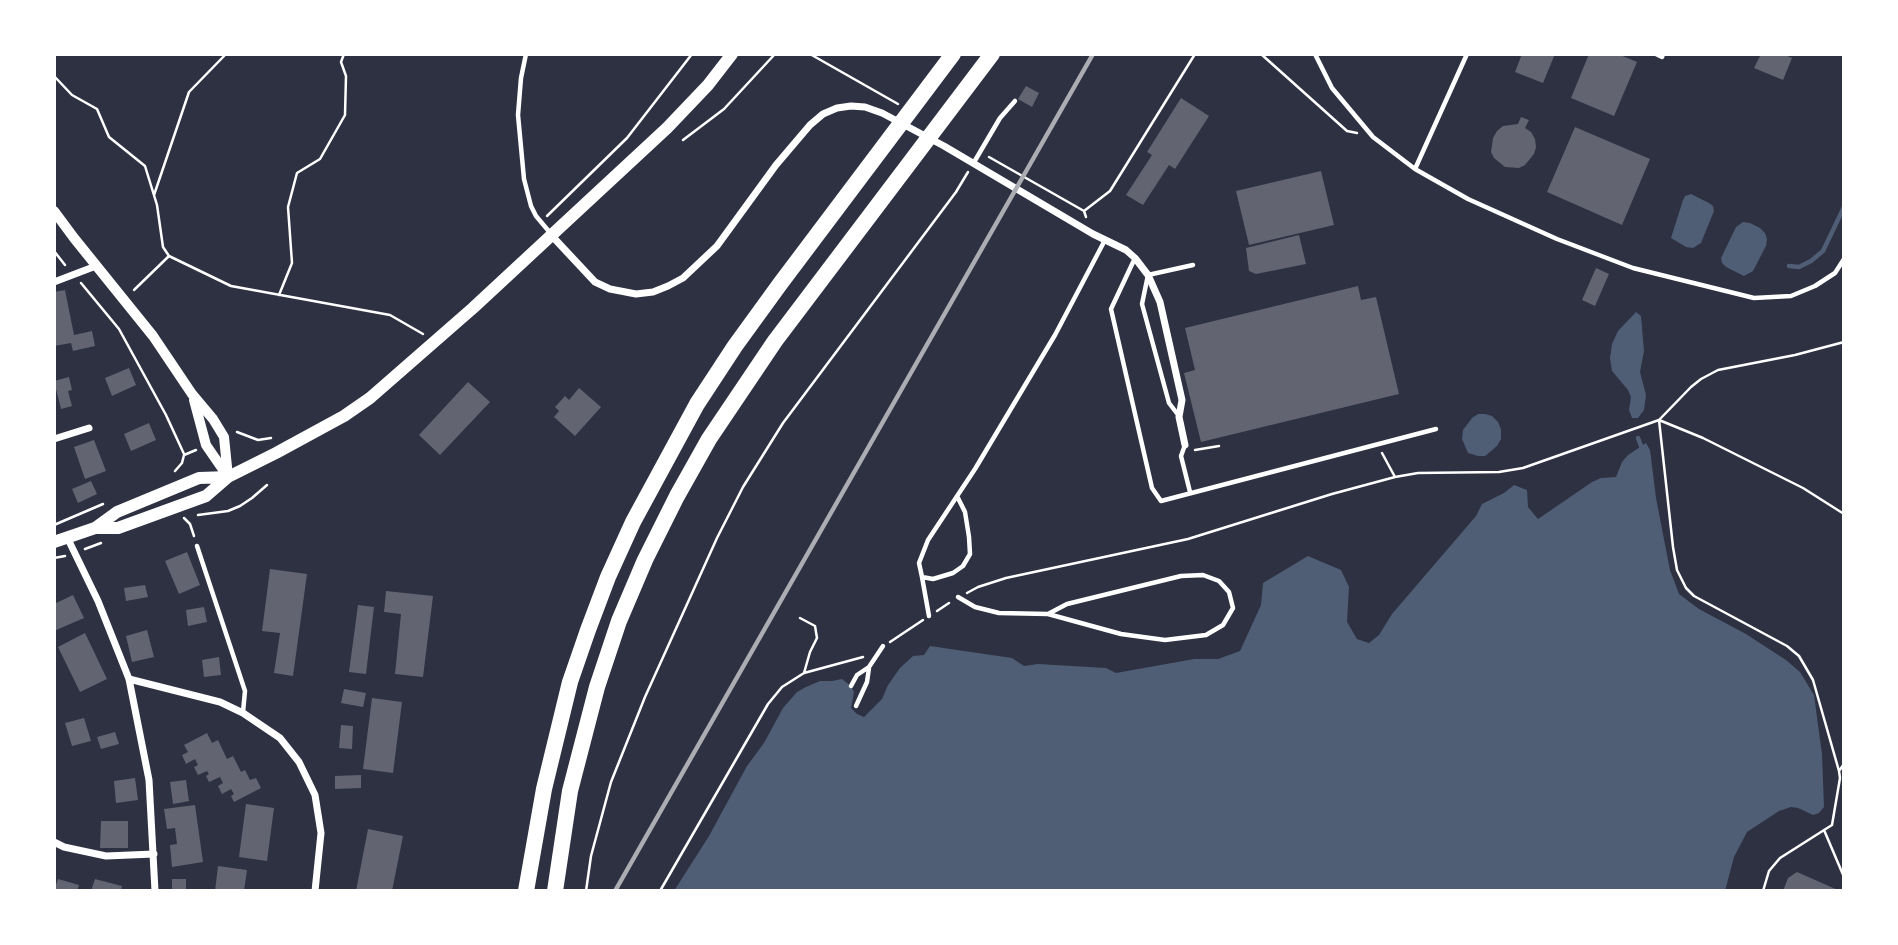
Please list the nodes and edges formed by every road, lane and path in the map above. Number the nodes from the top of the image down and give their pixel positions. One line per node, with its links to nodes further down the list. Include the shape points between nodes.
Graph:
1 (226, 54): 26 (path, via 189,92)
2 (344, 54): 42 (path, via 345,115 320,159 297,173 288,207 292,263)
3 (526, 54): 29 (lane, via 518,115 524,179)
4 (692, 54): 29 (path, via 627,138)
5 (732, 54): 31 (main road, via 667,128)
6 (775, 54): 22 (path, via 724,110)
7 (810, 54): 19 (path)
8 (937, 54): 18 (highway)
9 (953, 54): 18 (highway)
10 (992, 54): 93 (highway, via 816,285 696,461 645,560 597,687 570,791)
11 (1195, 54): 28 (path, via 1110,191)
12 (1261, 54): 21 (path)
13 (1315, 54): 25 (lane, via 1332,88 1373,137)
14 (1467, 54): 25 (lane)
15 (1656, 54): 16 (lane)
16 (1663, 54)
17 (54, 76): 26 (path, via 97,109 109,137 145,166)
18 (930, 85): 92 (highway, via 736,346 697,404 633,522 570,681)
19 (891, 100)
20 (1015, 101): 23 (lane)
21 (1346, 131)
22 (683, 140)
23 (980, 152): 24 (lane); 28 (path)
24 (973, 164): 30 (street); 31 (street, via 882,113 865,107 837,108 810,125 776,164 717,246 668,286 636,294 610,289 595,282); 94 (path, via 783,423 743,487 645,697 611,782)
25 (1415, 169): 36 (lane, via 1468,199 1633,268 1754,298 1791,296 1815,286 1835,273)
26 (154, 195): 34 (path, via 163,247)
27 (54, 211): 38 (street)
28 (1084, 211): 30 (path)
29 (541, 222): 31 (lane)
30 (1093, 234): 32 (street)
31 (552, 236): 60 (main road, via 370,398)
32 (1105, 239): 35 (street); 63 (lane, via 1055,335)
33 (54, 251): 39 (path)
34 (169, 256): 42 (path, via 231,286); 43 (path)
35 (1135, 258): 40 (street); 62 (lane, via 1111,309 1152,488 1161,501)
36 (1844, 259)
37 (1193, 265): 40 (lane)
38 (96, 266): 39 (street); 43 (street)
39 (74, 275): 41 (street); 58 (path, via 119,329)
40 (1148, 275): 47 (street, via 1160,302 1177,375 1182,400); 47 (lane, via 1142,304 1169,403)
41 (54, 282)
42 (279, 295): 44 (path, via 390,315)
43 (124, 299): 46 (street)
44 (425, 336)
45 (1844, 342): 48 (path, via 1718,370 1691,387)
46 (192, 394): 52 (street); 55 (street)
47 (1179, 417): 56 (street)
48 (1660, 420): 61 (path, via 1523,468); 66 (path, via 1803,488); 85 (path, via 1667,506 1677,570 1686,588 1799,656 1813,680)
49 (89, 428): 53 (street)
50 (1436, 429): 54 (lane)
51 (280, 435): 52 (path, via 258,440 237,432)
52 (223, 437): 60 (street)
53 (54, 439)
54 (1377, 444): 61 (path); 62 (lane)
55 (206, 445): 58 (path); 60 (street)
56 (1185, 445): 57 (path, via 1196,451); 62 (lane, via 1181,456)
57 (1219, 446)
58 (184, 455): 59 (path)
59 (171, 476)
60 (228, 477): 65 (main road, via 206,496); 68 (main road, via 199,478 117,512)
61 (1395, 477): 73 (path, via 1188,539 1006,578)
62 (1190, 492)
63 (957, 496): 72 (lane, via 928,540 919,563); 72 (lane, via 965,512 970,554 953,573)
64 (113, 500): 67 (path)
65 (178, 507): 68 (main road, via 118,528); 71 (path)
66 (1844, 514)
67 (54, 525)
68 (95, 528): 69 (main road)
69 (67, 537): 70 (main road); 80 (street)
70 (54, 542)
71 (197, 546): 83 (lane, via 245,691)
72 (922, 577): 75 (lane)
73 (958, 597): 74 (lane, via 999,613); 75 (path)
74 (1048, 614): 74 (lane, via 1121,634 1166,640 1206,635 1223,625 1233,608 1229,592 1219,581 1203,575 1181,576 1067,604)
75 (929, 616): 77 (path)
76 (800, 618): 79 (path, via 815,626 817,638)
77 (883, 646): 78 (lane); 79 (path)
78 (869, 667): 81 (lane); 82 (lane)
79 (804, 673): 95 (path, via 782,687 768,704)
80 (129, 679): 83 (street, via 220,702); 88 (street, via 149,780)
81 (851, 686)
82 (856, 706)
83 (243, 713): 91 (street, via 280,738 315,794 321,833)
84 (1844, 764): 85 (path)
85 (1839, 771): 86 (path, via 1832,825)
86 (1824, 830): 89 (path); 96 (path, via 1780,858 1769,871)
87 (54, 842): 88 (street, via 106,856)
88 (154, 854): 90 (street)
89 (1844, 877)
90 (155, 891)
91 (314, 891)
92 (526, 891)
93 (555, 891)
94 (586, 891)
95 (660, 891)
96 (1763, 891)

